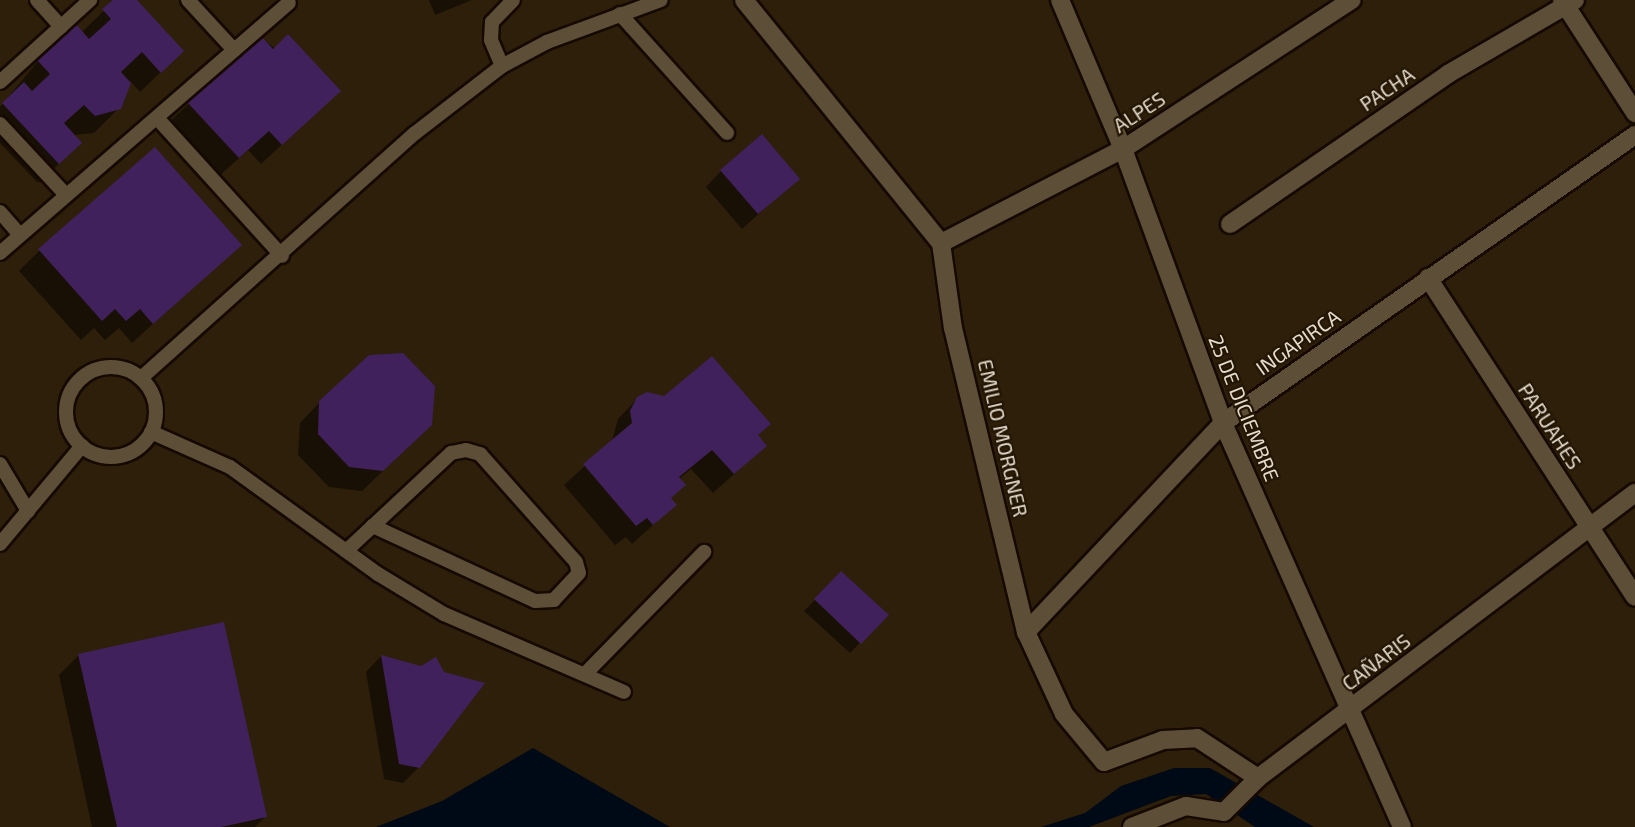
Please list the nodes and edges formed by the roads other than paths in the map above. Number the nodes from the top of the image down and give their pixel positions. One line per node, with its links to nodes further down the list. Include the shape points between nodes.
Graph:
1 (37, 0): 12 (lane)
2 (90, 0): 12 (lane)
3 (188, 0): 13 (lane)
4 (513, 0): 14 (lane, via 492,22 491,40)
5 (744, 0): 26 (street)
6 (1060, 0): 21 (street, 25 DE DICIEMBRE)
7 (1352, 0): 21 (street, ALPES)
8 (655, 1): 11 (lane)
9 (1567, 2): 16 (street); 24 (street, PACHA, via 1448,74)
10 (289, 3): 13 (lane)
11 (620, 14): 14 (lane, via 547,42); 19 (lane)
12 (61, 27): 15 (lane)
13 (234, 50): 17 (lane)
14 (502, 66): 28 (lane, via 414,134)
15 (0, 82)
16 (1635, 113)
17 (157, 118): 22 (lane); 28 (lane)
18 (0, 124): 22 (lane)
19 (727, 134)
20 (1635, 135): 29 (street, INGAPIRCA)
21 (1123, 149): 26 (street, ALPES); 31 (street, 25 DE DICIEMBRE)
22 (66, 195): 25 (lane)
23 (0, 212): 25 (lane)
24 (1230, 224)
25 (20, 235): 27 (lane)
26 (940, 243): 43 (street, EMILIO MORGNER, via 953,328)
27 (0, 254)
28 (282, 256): 30 (lane)
29 (1428, 278): 31 (street, INGAPIRCA); 38 (street, PARUAHES)
30 (141, 378): 32 (lane, via 154,398); 33 (lane, via 108,367 77,383 66,416)
31 (1223, 423): 43 (street, INGAPIRCA); 46 (street, 25 DE DICIEMBRE)
32 (151, 432): 33 (lane, via 136,449 115,456); 40 (lane, via 230,467)
33 (82, 446): 36 (lane)
34 (0, 464): 36 (lane)
35 (1635, 493): 38 (street, CAÑARIS)
36 (28, 511): 39 (lane)
37 (373, 526): 37 (lane, via 452,453 466,450 480,454 576,562 579,573 554,600 535,601); 40 (lane)
38 (1590, 528): 42 (street, PARUAHES); 46 (street, CAÑARIS)
39 (0, 544)
40 (346, 551): 44 (lane, via 444,614)
41 (704, 552): 44 (lane)
42 (1635, 597)
43 (1026, 632): 47 (street, EMILIO MORGNER, via 1064,714 1104,762 1163,740 1197,738)
44 (587, 672): 45 (lane)
45 (624, 692)
46 (1348, 710): 47 (street, CAÑARIS); 49 (street, 25 DE DICIEMBRE)
47 (1254, 781): 48 (street, CAÑARIS, via 1224,812 1186,806)
48 (1132, 827)
49 (1402, 827)

